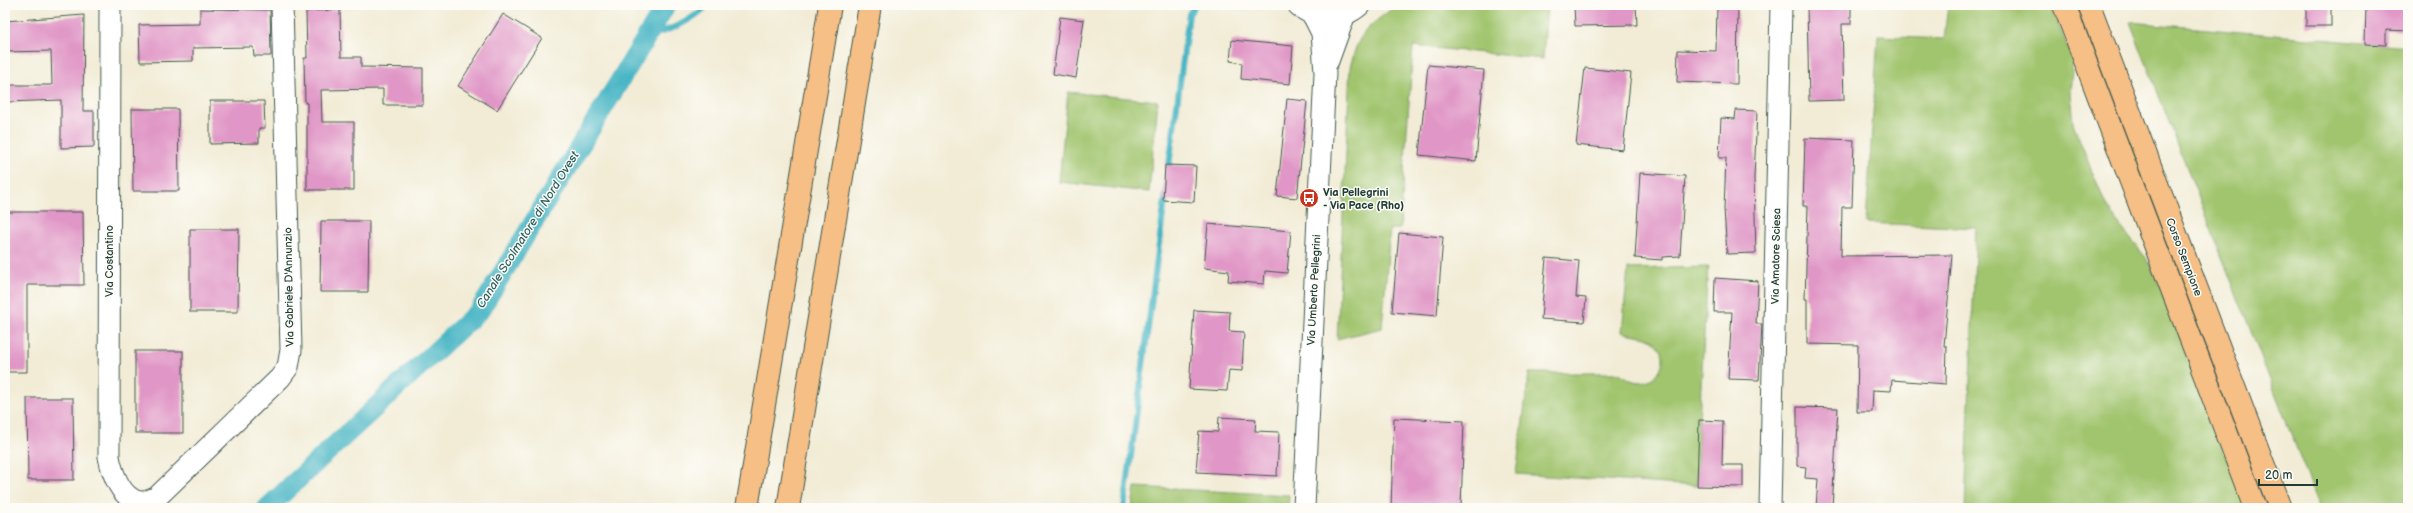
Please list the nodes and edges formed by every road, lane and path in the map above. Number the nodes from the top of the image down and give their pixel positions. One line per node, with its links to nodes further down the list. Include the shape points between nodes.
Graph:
1 (110, 5): 11 (street, Via Costantino, via 109,457 113,475 132,498)
2 (282, 5): 11 (street, Via Gabriele D'Annunzio, via 291,350 288,367 280,378 156,498)
3 (1781, 5): 15 (street, Via Amatore Sciesa)
4 (2064, 5): 16 (highway, Corso Sempione)
5 (2089, 5): 17 (highway, Corso Sempione)
6 (830, 6): 12 (highway)
7 (869, 8): 13 (highway)
8 (1306, 9): 9 (street, via 1323,16); 10 (street, via 1322,33)
9 (1352, 9): 10 (street, via 1331,50)
10 (1325, 73): 14 (street, Via Umberto Pellegrini)
11 (141, 502)
12 (747, 508)
13 (788, 508)
14 (1304, 508)
15 (1770, 508)
16 (2255, 508)
17 (2280, 508)

